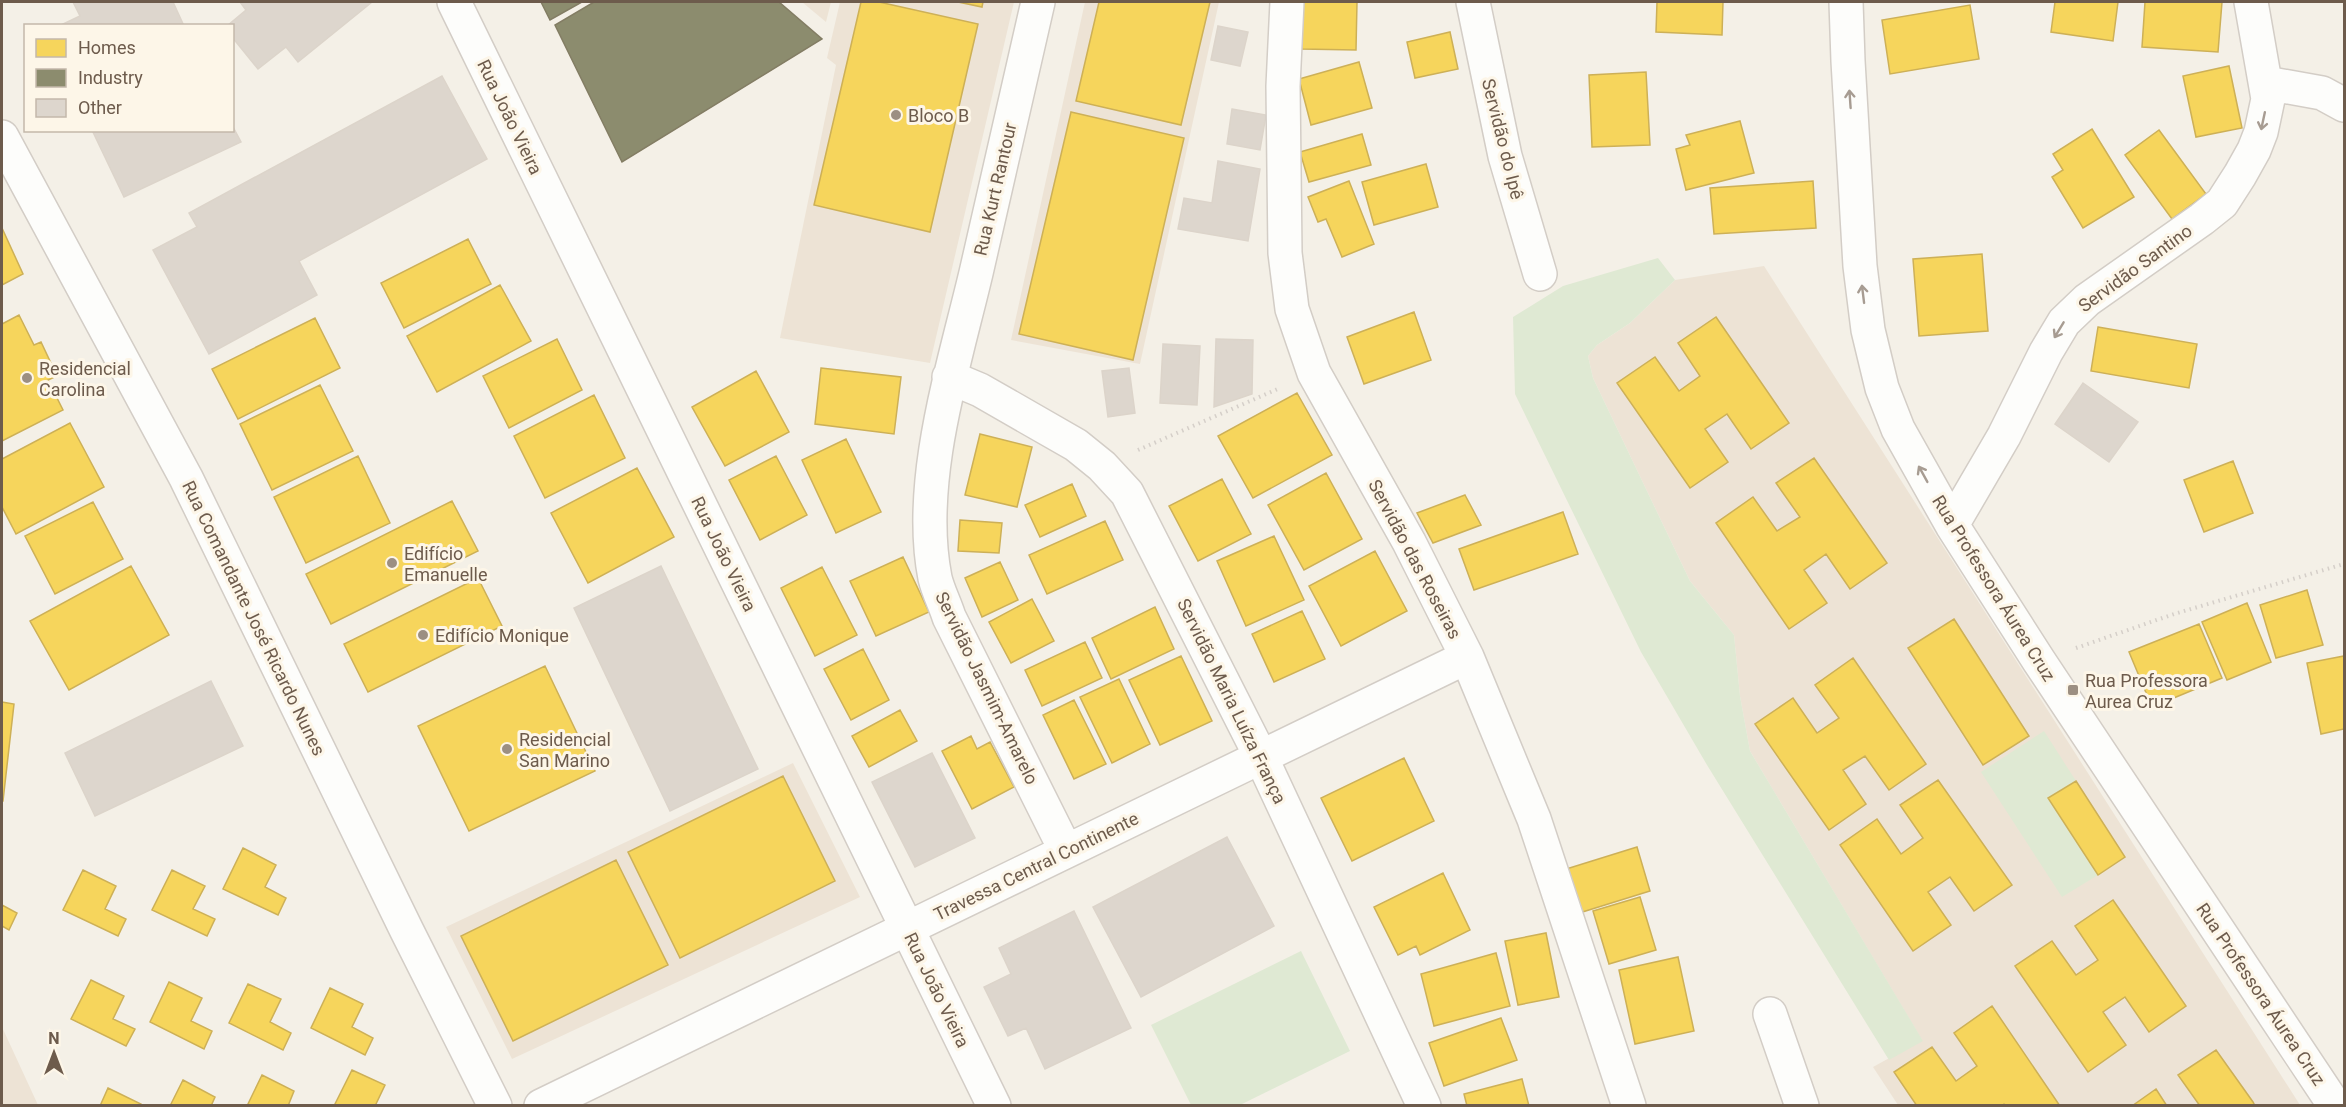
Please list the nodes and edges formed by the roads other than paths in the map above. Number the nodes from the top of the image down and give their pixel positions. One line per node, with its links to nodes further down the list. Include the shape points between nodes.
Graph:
1 (454, 2): 16 (street, Rua João Vieira)
2 (1038, 2): 11 (street, Rua Kurt Rantour)
3 (1287, 2): 13 (street, Servidão das Roseiras, via 1283,86 1285,253 1292,309 1314,373 1409,542)
4 (1473, 2): 10 (street, Servidão do Ipê, via 1505,156)
5 (1846, 2): 12 (street, Rua Professora Áurea Cruz, one-way to 5, via 1898,429 1870,341 1860,266)
6 (2251, 2): 7 (street, Servidão Santino)
7 (2266, 83): 8 (street, via 2322,93); 12 (street, Servidão Santino, one-way to 12, via 2268,99 2261,132 2222,202 2087,300 2064,322)
8 (2344, 105)
9 (2, 137): 19 (street, Rua Comandante José Ricardo Nunes, via 186,478)
10 (1540, 274)
11 (949, 377): 14 (street, Servidão Maria Luíza França, via 980,390 1076,445 1127,493); 15 (street, Servidão Jasmim-Amarelo, via 932,479 936,580 949,616)
12 (1952, 525): 24 (street, Rua Professora Áurea Cruz)
13 (1467, 657): 14 (street, Travessa Central Continente); 23 (street, Servidão das Roseiras, via 1534,819)
14 (1261, 757): 15 (street, Travessa Central Continente); 22 (street, Servidão Maria Luíza França)
15 (1066, 851): 16 (street, Travessa Central Continente)
16 (907, 928): 20 (street, Travessa Central Continente); 21 (street, Rua João Vieira)
17 (1770, 1014): 18 (street)
18 (1797, 1104)
19 (495, 1106)
20 (540, 1106)
21 (994, 1106)
22 (1424, 1106)
23 (1629, 1106)
24 (2335, 1106)

